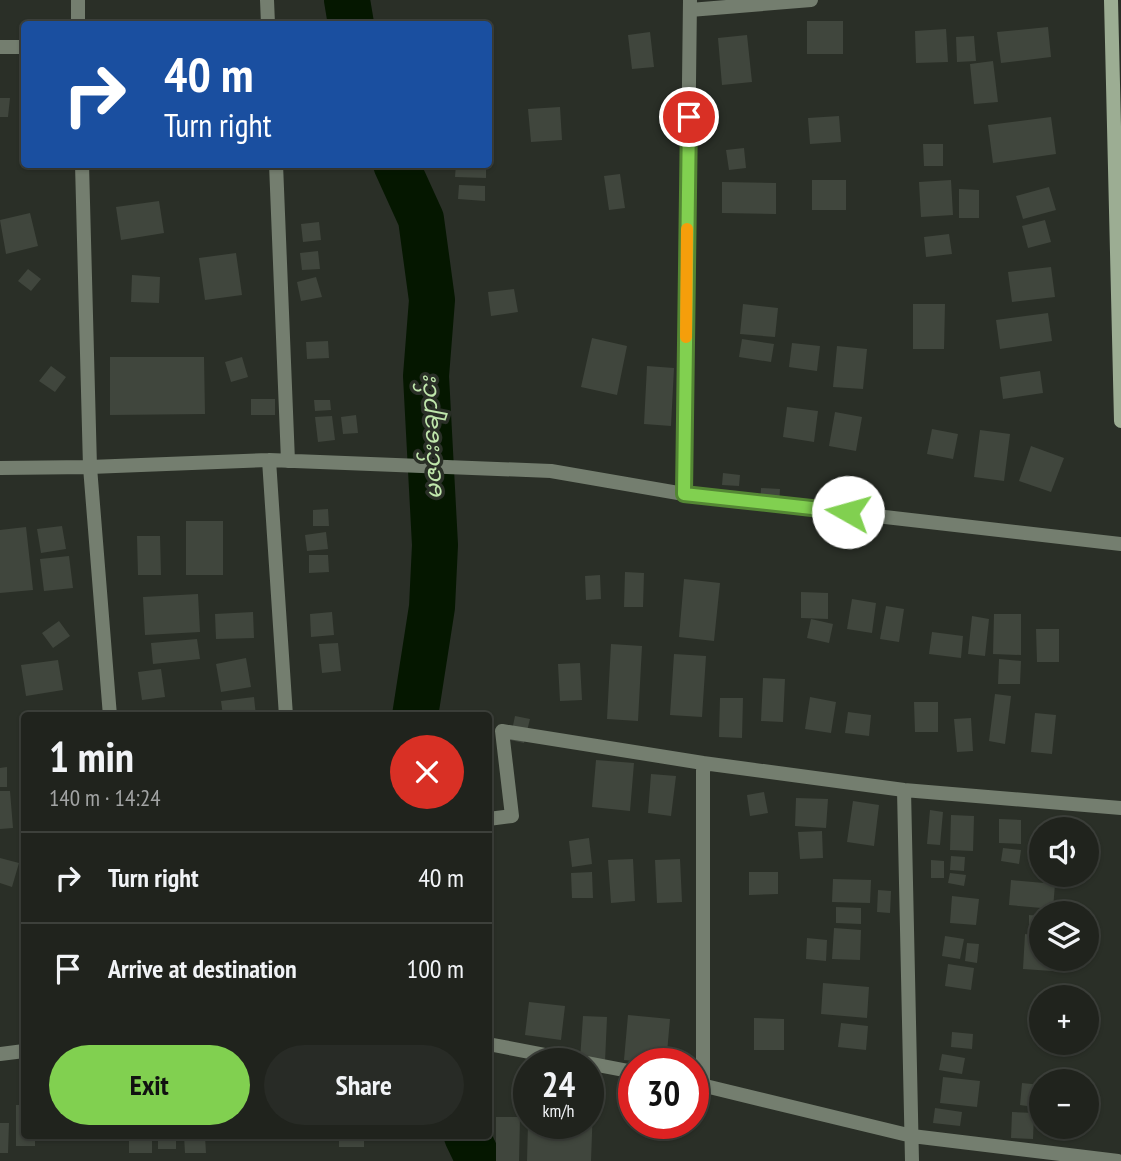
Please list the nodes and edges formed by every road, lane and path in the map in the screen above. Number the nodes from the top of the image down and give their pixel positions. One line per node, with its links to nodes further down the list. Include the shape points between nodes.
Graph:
1 (78, 0): 6 (street)
2 (267, 0): 7 (street)
3 (811, 0): 5 (street)
4 (1111, 0): 12 (street)
5 (690, 5): 18 (street)
6 (79, 21)
7 (268, 21)
8 (0, 47): 9 (street)
9 (21, 47)
10 (82, 168): 16 (street)
11 (276, 168): 15 (street)
12 (1119, 324): 13 (street)
13 (1121, 421)
14 (269, 460): 15 (street); 16 (street); 21 (street)
15 (288, 461): 18 (street, via 551,471)
16 (90, 467): 17 (street); 20 (street)
17 (0, 468)
18 (684, 494): 19 (street)
19 (1121, 544)
20 (110, 712)
21 (286, 712)
22 (702, 763): 23 (street); 25 (street, via 502,731 512,816); 27 (street)
23 (904, 790): 24 (street); 32 (street)
24 (1121, 808)
25 (492, 818)
26 (492, 1044): 30 (street)
27 (698, 1048)
28 (21, 1051): 29 (street)
29 (0, 1054)
30 (618, 1069)
31 (709, 1087): 32 (street)
32 (912, 1136): 33 (street); 34 (street)
33 (912, 1161)
34 (1118, 1161)

